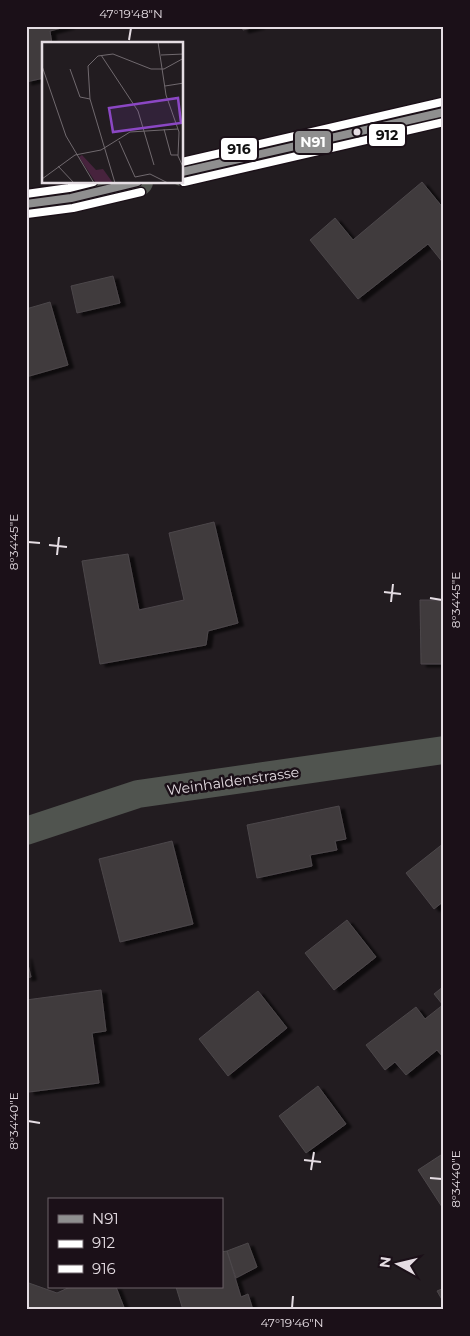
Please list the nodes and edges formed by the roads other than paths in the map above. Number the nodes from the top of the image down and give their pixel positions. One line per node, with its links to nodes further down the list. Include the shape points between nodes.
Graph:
1 (444, 112): 2 (main road)
2 (184, 172)
3 (130, 184): 4 (main road, via 71,198)
4 (26, 204)
5 (444, 750): 6 (street, Weinhaldenstrasse, via 138,794)
6 (26, 831)

